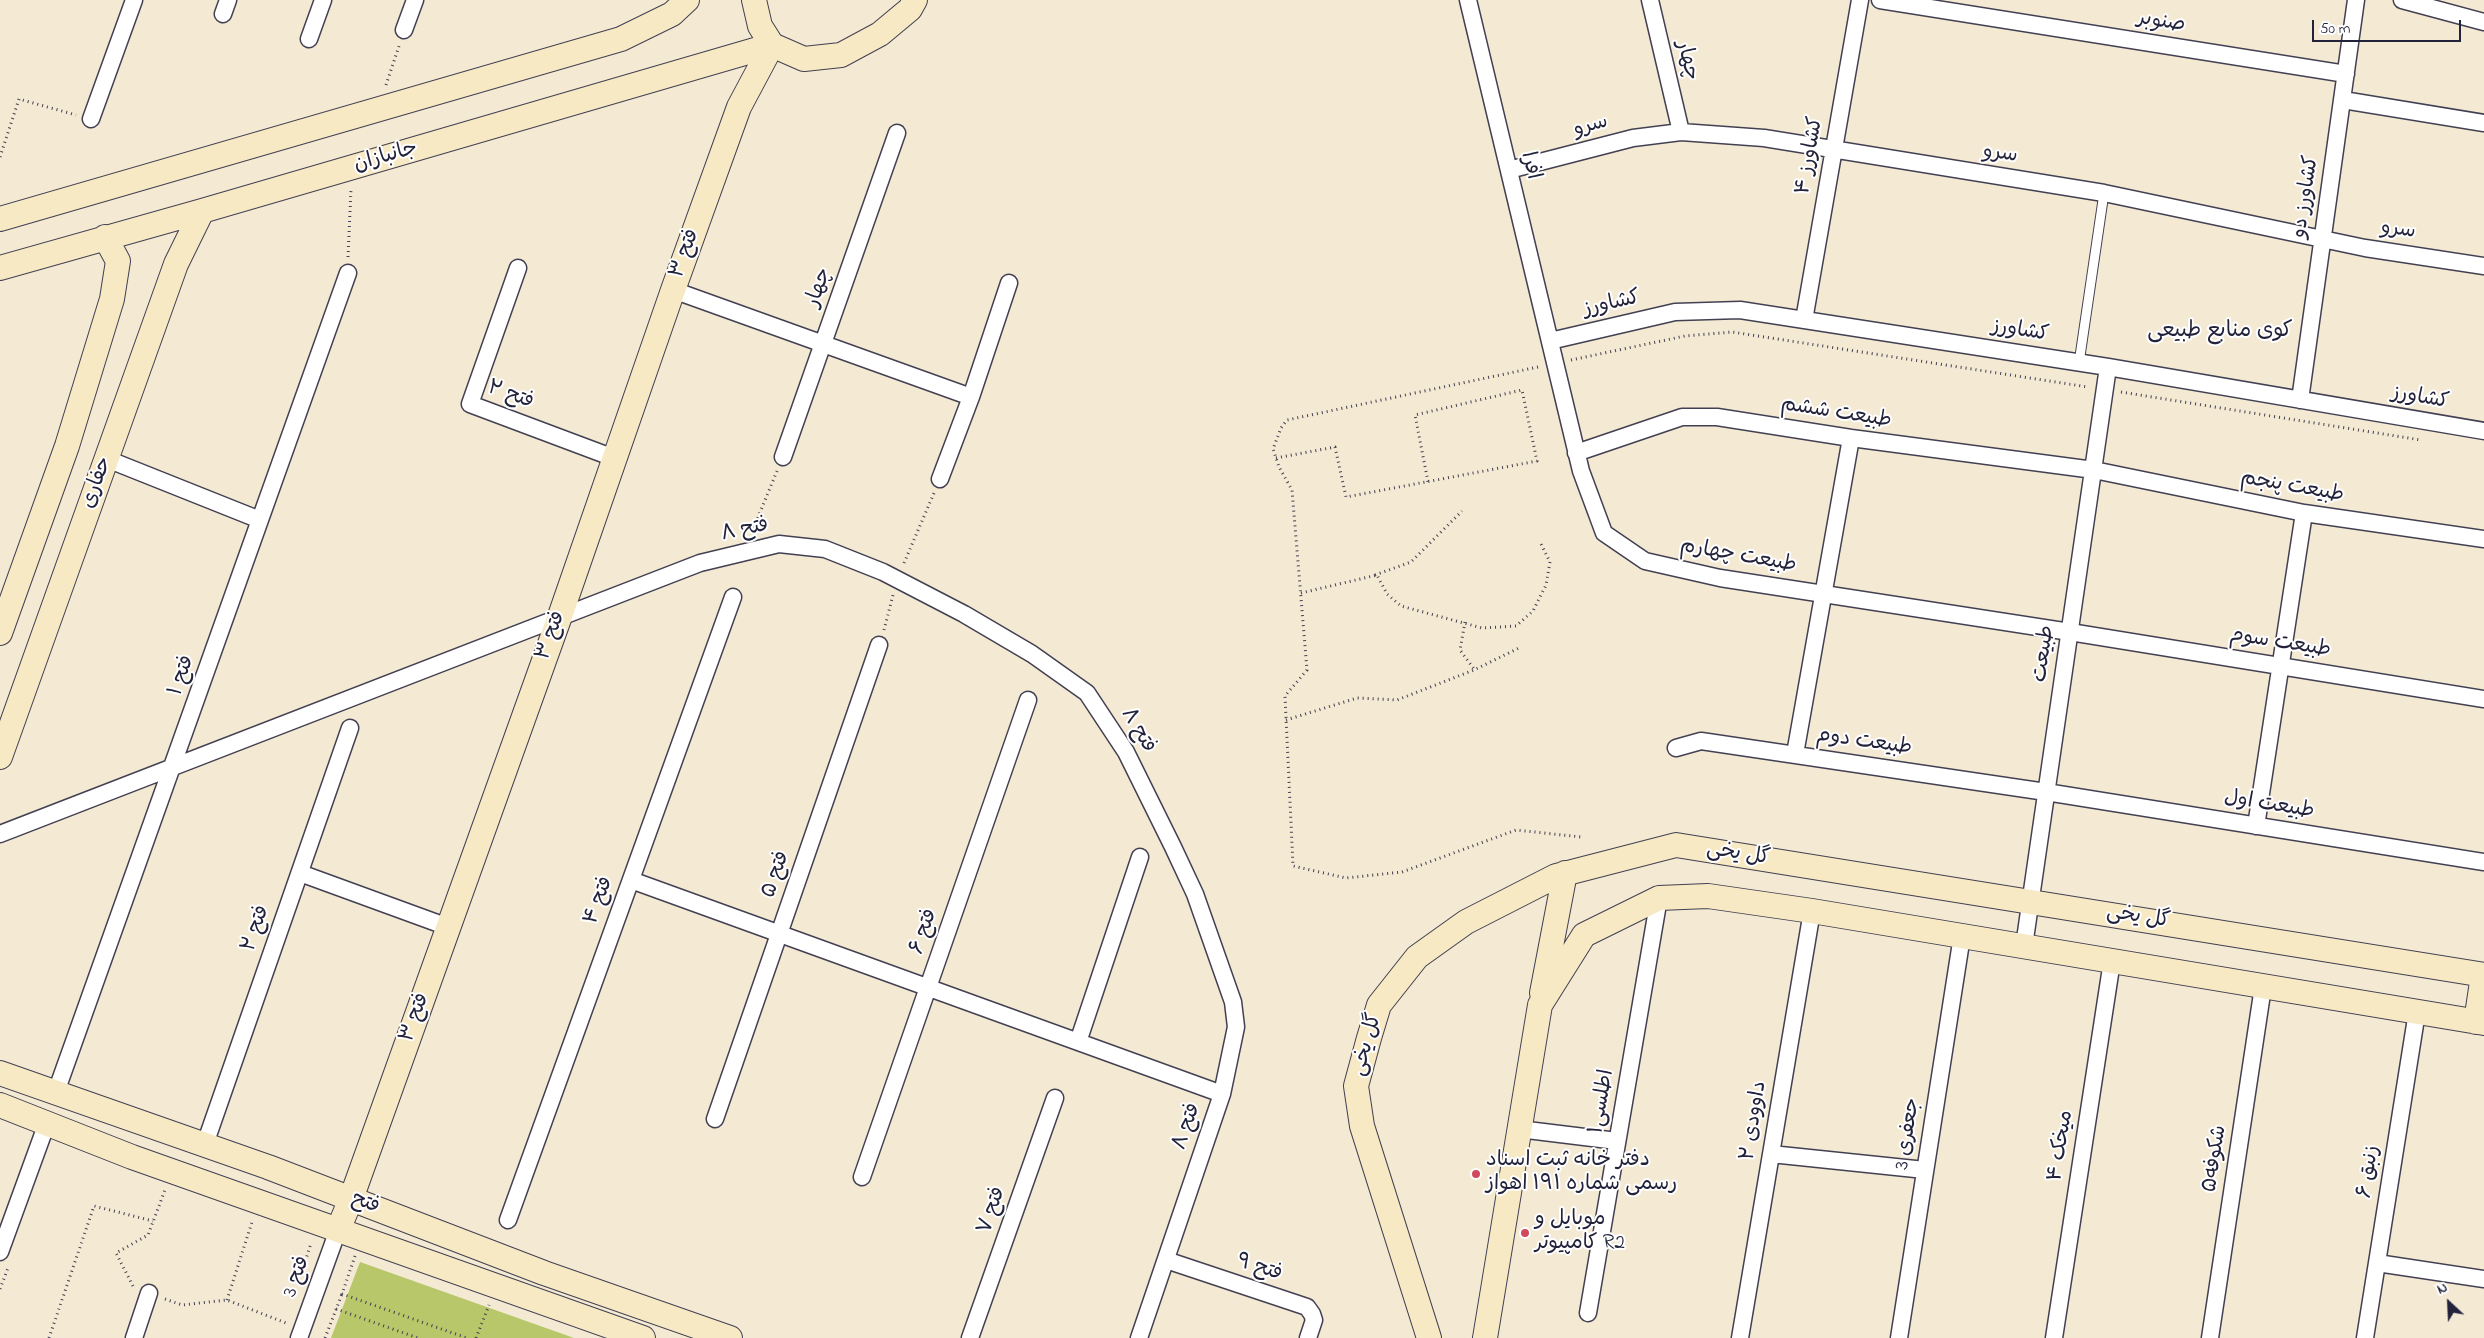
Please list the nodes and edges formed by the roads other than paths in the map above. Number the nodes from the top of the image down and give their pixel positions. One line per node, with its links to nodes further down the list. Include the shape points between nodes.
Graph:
1 (134, 0): 20 (street)
2 (323, 0): 16 (street)
3 (414, 0): 15 (street)
4 (687, 0): 28 (street, via 672,14 621,40)
5 (754, 0): 17 (street, via 760,26)
6 (915, 0): 17 (street, via 910,9 880,34 841,55 804,59)
7 (1650, 0): 22 (street, چهار)
8 (1860, 0): 24 (street, کشاورز ۴)
9 (1880, 0): 18 (street, صنوبر)
10 (2356, 0): 18 (street, کشاورز دو)
11 (2402, 0): 13 (street)
12 (1472, 1): 25 (street, افرا)
13 (2432, 4): 14 (street)
14 (2484, 22)
15 (404, 30)
16 (309, 39)
17 (772, 45): 27 (street, جانبازان); 36 (street, فتح ۳, via 739,108)
18 (2346, 74): 19 (street, کشاورز دو)
19 (2343, 100): 21 (street); 30 (street, کشاورز دو)
20 (91, 119)
21 (2484, 123)
22 (1681, 132): 24 (street, سرو, via 1764,138); 25 (street, سرو, via 1633,138)
23 (897, 134): 39 (street, چهار)
24 (1834, 149): 26 (street, سرو); 37 (street, کشاورز ۴)
25 (1509, 170): 38 (street, افرا)
26 (2104, 193): 30 (street, سرو); 40 (lane)
27 (202, 212): 29 (street, جانبازان); 49 (street, حفاری, via 176,264)
28 (0, 219)
29 (105, 237): 32 (street, جانبازان); 59 (street, حفاری, via 118,260 112,299 67,446)
30 (2322, 237): 31 (street, سرو, via 2365,248); 43 (street, کشاورز دو)
31 (2484, 266)
32 (0, 268)
33 (518, 268): 48 (street, فتح ۲, via 470,404)
34 (348, 273): 53 (street, فتح ۱)
35 (1009, 284): 42 (street)
36 (672, 290): 39 (street); 48 (street, فتح ۳)
37 (1804, 320): 38 (street, کشاورز, via 1740,310 1675,312); 40 (street, کشاورز)
38 (1550, 341): 46 (street, طبیعت چهارم)
39 (823, 344): 42 (street); 47 (street, چهار)
40 (2079, 363): 41 (street, کشاورز)
41 (2108, 367): 43 (street, کشاورز); 50 (street, طبیعت)
42 (971, 397): 51 (street)
43 (2300, 400): 44 (street, کشاورز)
44 (2484, 431)
45 (1851, 438): 46 (street, طبیعت ششم, via 1717,417 1682,417); 50 (street, طبیعت ششم); 55 (street)
46 (1576, 453): 55 (street, طبیعت چهارم, via 1604,533 1645,561 1720,578)
47 (784, 457)
48 (614, 458): 57 (street, فتح ۳)
49 (107, 459): 53 (street); 67 (street, حفاری)
50 (2094, 470): 52 (street, طبیعت پنجم); 58 (street, طبیعت)
51 (940, 479)
52 (2304, 513): 54 (street, طبیعت پنجم); 61 (street)
53 (260, 520): 68 (street, فتح ۱)
54 (2484, 539)
55 (1824, 594): 58 (street, طبیعت چهارم); 66 (street)
56 (732, 597): 76 (street, فتح ۴)
57 (560, 616): 68 (street, فتح ۸); 80 (street, فتح ۳); 94 (street, فتح ۸, via 700,563 779,544 825,549 898,579 964,614 1032,654 1087,693 1126,752 1195,894 1233,1002 1236,1027)
58 (2070, 632): 61 (street, طبیعت سوم); 69 (street, طبیعت)
59 (0, 633)
60 (880, 645): 81 (street, فتح ۵)
61 (2282, 666): 62 (street, طبیعت سوم); 70 (street)
62 (2484, 699)
63 (1028, 700): 86 (street, فتح ۶)
64 (350, 728): 74 (street, فتح ۲)
65 (1676, 748): 66 (street, طبیعت دوم, via 1701,741)
66 (1795, 754): 69 (street, طبیعت دوم)
67 (0, 757)
68 (174, 766): 71 (street, فتح ۸); 93 (street, فتح ۱)
69 (2046, 792): 70 (street, طبیعت اول); 78 (street, طبیعت)
70 (2256, 826): 73 (street, طبیعت اول)
71 (0, 834)
72 (1140, 857): 91 (street)
73 (2484, 862)
74 (300, 873): 80 (street); 101 (street, فتح ۲)
75 (1565, 873): 78 (street, گل یخی, via 1676,845); 88 (street); 121 (street, گل یخی, via 1466,922 1417,957 1379,1005 1369,1038 1356,1086 1362,1126)
76 (631, 880): 81 (street); 106 (street, فتح ۴)
77 (1659, 898): 79 (street, گل یخی, via 1708,896); 88 (street, گل یخی, via 1584,935); 100 (street, اطلسی۱)
78 (2031, 901): 83 (street, طبیعت); 85 (street, گل یخی)
79 (1812, 911): 82 (street, گل یخی); 102 (street, داوودی ۲)
80 (448, 927): 105 (street, فتح ۳)
81 (779, 933): 86 (street); 97 (street, فتح ۵)
82 (1962, 936): 83 (street, گل یخی); 103 (street, 3 جعفری)
83 (2024, 946): 84 (street, گل یخی)
84 (2112, 961): 87 (street, گل یخی); 125 (street, میخک ۴)
85 (2484, 975): 90 (street)
86 (928, 987): 91 (street); 104 (street, فتح ۶)
87 (2263, 987): 89 (street, گل یخی); 126 (street, شکوفه۵)
88 (1540, 1005): 99 (street, گل یخی)
89 (2417, 1012): 90 (street, گل یخی); 110 (street, زنبق ۶)
90 (2480, 1023)
91 (1078, 1042): 94 (street)
92 (0, 1073): 93 (street, فتح)
93 (56, 1092): 101 (street, فتح)
94 (1222, 1094): 109 (street, فتح ۸)
95 (1055, 1098): 118 (street, فتح ۷)
96 (0, 1105): 98 (street, فتح)
97 (714, 1119)
98 (47, 1123): 107 (street, فتح, via 170,1171); 108 (street)
99 (1519, 1129): 100 (street); 122 (street, گل یخی)
100 (1618, 1141): 113 (street, اطلسی۱)
101 (205, 1144): 105 (street, فتح)
102 (1771, 1154): 103 (street); 123 (street, داوودی ۲)
103 (1925, 1170): 124 (street, 3 جعفری)
104 (862, 1177)
105 (351, 1199): 107 (street, فتح ۳); 117 (street, فتح, via 544,1273)
106 (508, 1220)
107 (338, 1230): 115 (street, فتح 3); 116 (street, فتح)
108 (5, 1257)
109 (1166, 1260): 119 (street, فتح ۸); 120 (street, فتح ۹, via 1306,1307 1314,1320)
110 (2377, 1263): 111 (street); 127 (street, زنبق ۶)
111 (2484, 1279)
112 (142, 1292): 114 (street)
113 (1588, 1313)
114 (134, 1338)
115 (299, 1338)
116 (643, 1338)
117 (730, 1338)
118 (970, 1338)
119 (1140, 1338)
120 (1308, 1338)
121 (1429, 1338)
122 (1486, 1338)
123 (1740, 1338)
124 (1899, 1338)
125 (2054, 1338)
126 (2210, 1338)
127 (2365, 1338)

